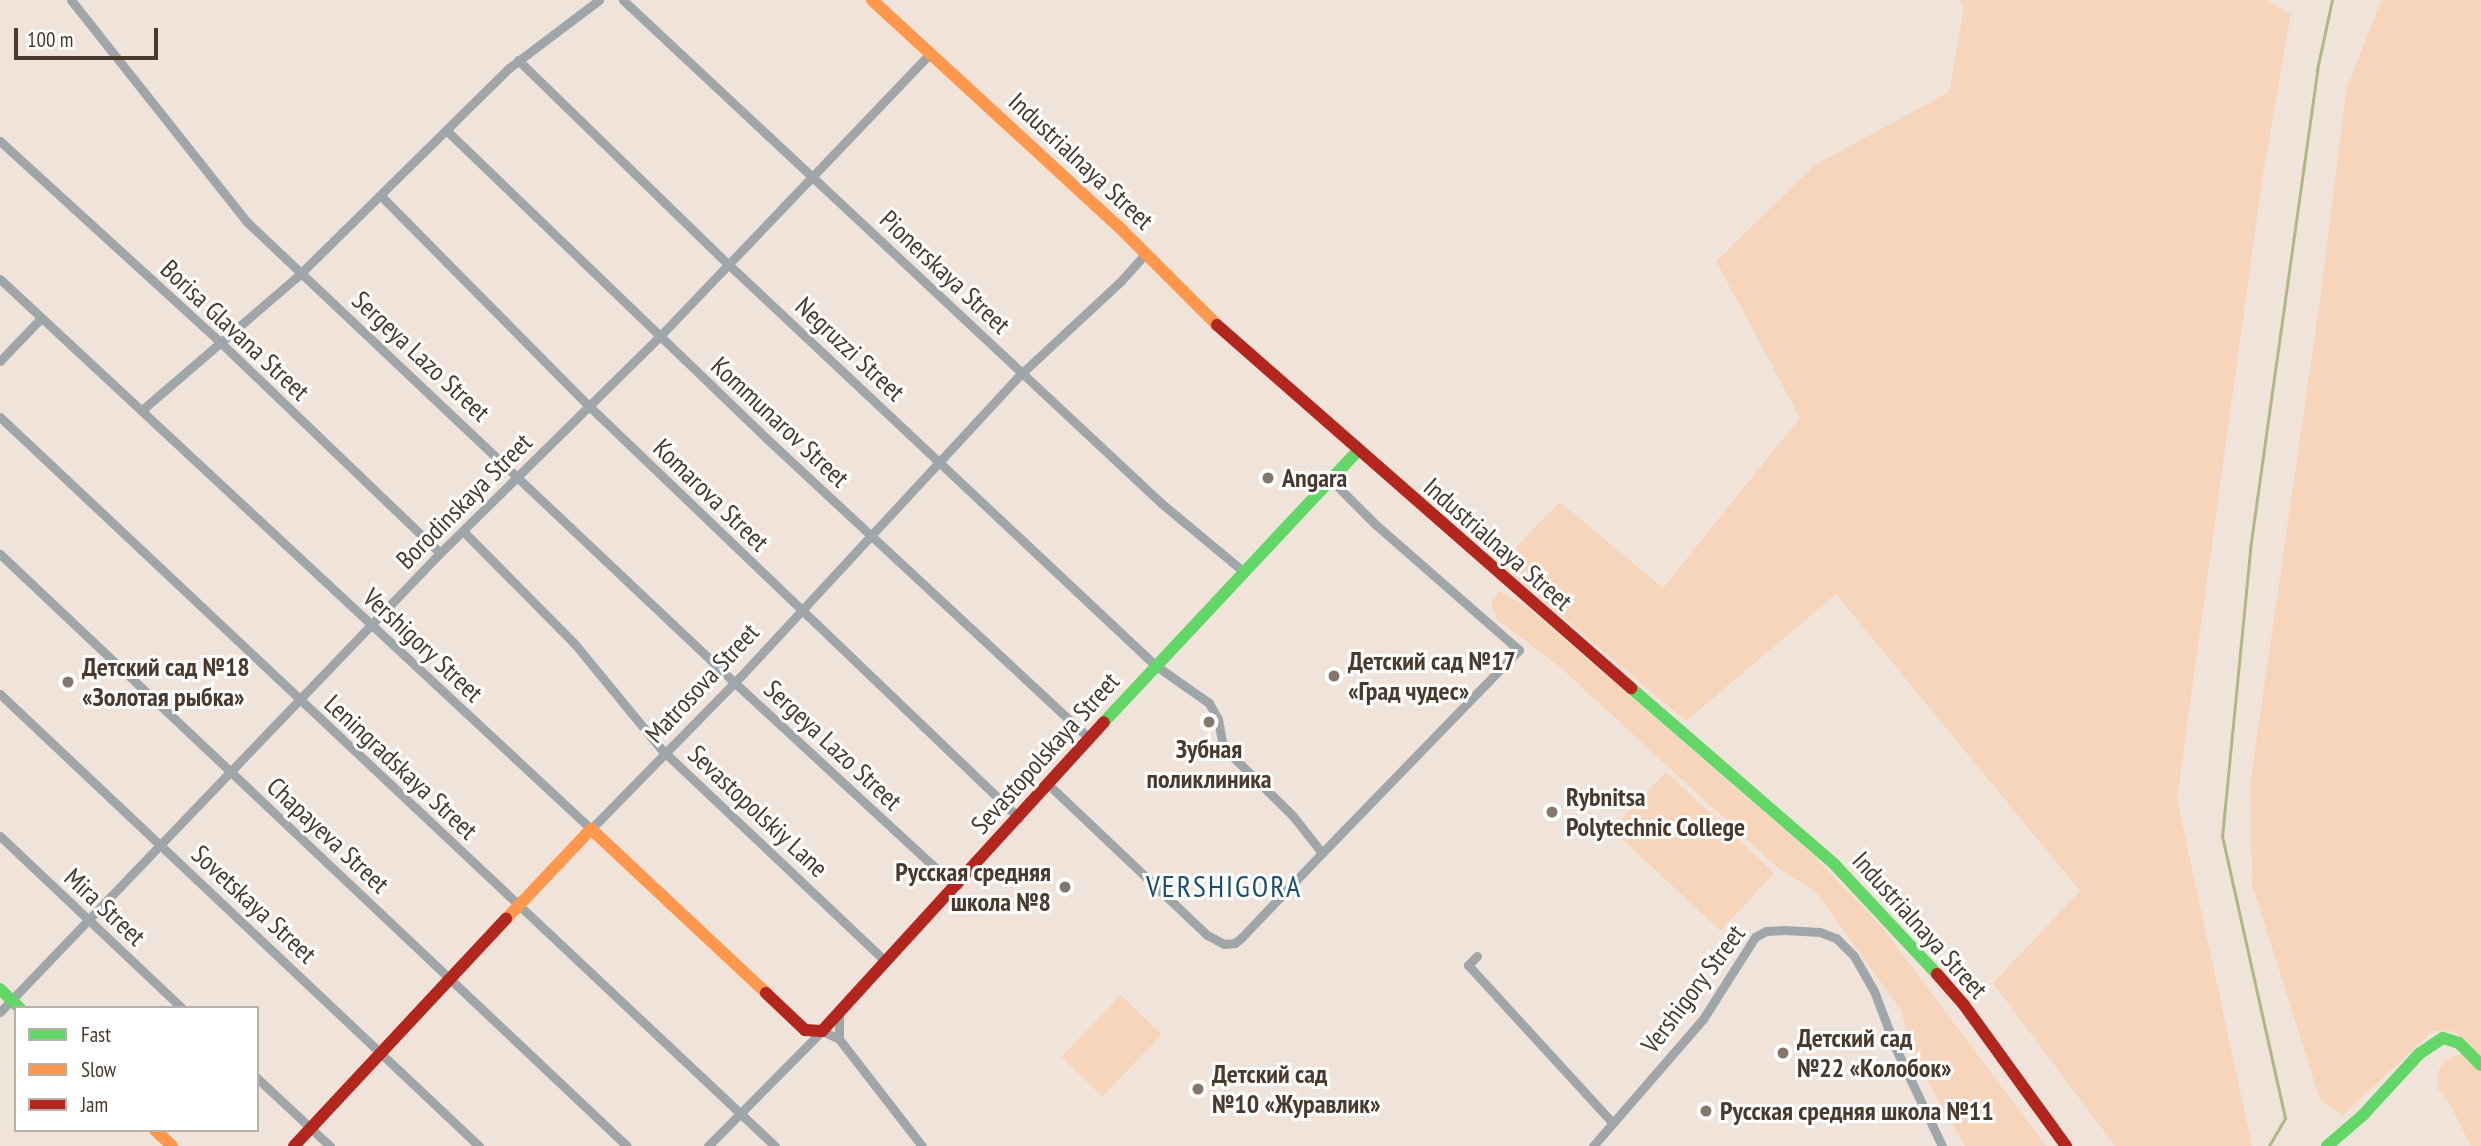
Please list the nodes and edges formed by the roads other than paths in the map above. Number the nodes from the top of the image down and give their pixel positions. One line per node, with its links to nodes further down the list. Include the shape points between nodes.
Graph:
1 (71, 0): 13 (street, Sergeya Lazo Street, via 247,222)
2 (599, 0): 6 (street)
3 (623, 0): 9 (street, Pionerskaya Street)
4 (872, 0): 5 (street, Industrialnaya Street)
5 (930, 53): 9 (street, Borodinskaya Street); 11 (street, Industrialnaya Street)
6 (518, 60): 7 (street); 12 (street, Negruzzi Street)
7 (446, 130): 10 (street); 16 (street, Kommunarov Street)
8 (0, 141): 17 (street, Borisa Glavana Street)
9 (814, 177): 12 (street, Borodinskaya Street); 19 (street, Pionerskaya Street)
10 (381, 197): 13 (street); 20 (street, Komarova Street)
11 (1146, 253): 19 (street, Matrosova Street); 23 (street, Industrialnaya Street, via 1239,347)
12 (727, 263): 16 (street, Borodinskaya Street); 24 (street, Negruzzi Street)
13 (301, 273): 17 (street); 25 (street, Sergeya Lazo Street)
14 (0, 279): 15 (street, Vershigory Street)
15 (41, 318): 18 (street); 21 (street, Vershigory Street)
16 (660, 336): 20 (street, Borodinskaya Street); 28 (street, Kommunarov Street)
17 (219, 341): 21 (street); 29 (street, Borisa Glavana Street)
18 (0, 361)
19 (1022, 373): 24 (street, Matrosova Street); 31 (street, Pionerskaya Street, via 1161,503)
20 (590, 407): 25 (street, Borodinskaya Street); 32 (street, Komarova Street)
21 (142, 410): 33 (street, Vershigory Street)
22 (0, 417): 37 (street, Leningradskaya Street)
23 (1358, 451): 26 (street, Sevastopolskaya Street); 77 (street, Industrialnaya Street, via 1835,865 1964,1005)
24 (940, 461): 28 (street, Matrosova Street); 34 (street, Negruzzi Street)
25 (518, 476): 27 (street, Borodinskaya Street); 35 (street, Sergeya Lazo Street)
26 (1332, 481): 31 (street, Sevastopolskaya Street); 46 (street, via 1519,650)
27 (464, 532): 29 (street, Borodinskaya Street); 39 (street, Sevastopolskiy Lane, via 574,643)
28 (871, 537): 32 (street, Matrosova Street); 38 (street, Kommunarov Street)
29 (440, 553): 33 (street, Borodinskaya Street)
30 (0, 554): 40 (street, Chapayeva Street)
31 (1243, 571): 34 (street, Sevastopolskaya Street)
32 (800, 611): 35 (street, Matrosova Street); 42 (street, Komarova Street)
33 (370, 627): 37 (street, Borodinskaya Street); 43 (street, Vershigory Street)
34 (1155, 665): 38 (street, Sevastopolskaya Street); 46 (street, Negruzzi Street, via 1209,703 1218,719 1223,747 1293,816)
35 (735, 682): 39 (street, Matrosova Street); 47 (street, Sergeya Lazo Street)
36 (0, 694): 45 (street, Sovetskaya Street)
37 (300, 700): 40 (street, Borodinskaya Street); 48 (street, Leningradskaya Street)
38 (1090, 739): 41 (street, Sevastopolskaya Street)
39 (666, 755): 43 (street, Matrosova Street); 51 (street, Sevastopolskiy Lane)
40 (230, 772): 45 (street, Borodinskaya Street); 52 (street, Chapayeva Street)
41 (1049, 785): 42 (street, Sevastopolskaya Street); 46 (street, via 1207,935 1224,944 1242,937)
42 (1018, 818): 47 (street, Sevastopolskaya Street)
43 (591, 829): 48 (street, Matrosova Street); 58 (street, Vershigory Street, via 805,1030)
44 (0, 836): 49 (street, Mira Street)
45 (160, 846): 49 (street, Borodinskaya Street); 60 (street, Sovetskaya Street)
46 (1322, 853)
47 (958, 885): 51 (street, Sevastopolskaya Street)
48 (518, 905): 52 (street, Matrosova Street); 63 (street, Leningradskaya Street)
49 (89, 921): 54 (street, Borodinskaya Street); 55 (street, Mira Street)
50 (1477, 956): 64 (street, via 1468,965)
51 (886, 962): 57 (street, Sevastopolskaya Street)
52 (450, 980): 60 (street, Matrosova Street); 71 (street, Chapayeva Street)
53 (0, 989): 54 (street)
54 (15, 1004): 56 (street, Borodinskaya Street)
55 (180, 1006)
56 (0, 1012)
57 (839, 1015): 58 (street, Sevastopolskaya Street); 59 (street)
58 (822, 1031): 59 (street); 63 (street, Sevastopolskaya Street)
59 (839, 1039): 74 (street)
60 (380, 1052): 65 (street, Matrosova Street); 70 (street, Sovetskaya Street)
61 (2481, 1065): 78 (street, via 2459,1043 2443,1038 2420,1054)
62 (259, 1080): 65 (street)
63 (740, 1114): 72 (street, Sevastopolskaya Street); 73 (street, Leningradskaya Street)
64 (1613, 1123): 75 (street, Vershigory Street); 76 (street, Vershigory Street, via 1703,1019 1755,937 1766,931 1804,930 1836,939 1863,970)
65 (311, 1128): 68 (street, Matrosova Street); 69 (street)
66 (157, 1132): 67 (street)
67 (172, 1146)
68 (294, 1146)
69 (330, 1146)
70 (479, 1146)
71 (627, 1146)
72 (708, 1146)
73 (775, 1146)
74 (922, 1146)
75 (1592, 1146)
76 (1942, 1146)
77 (2066, 1146)
78 (2327, 1146)

